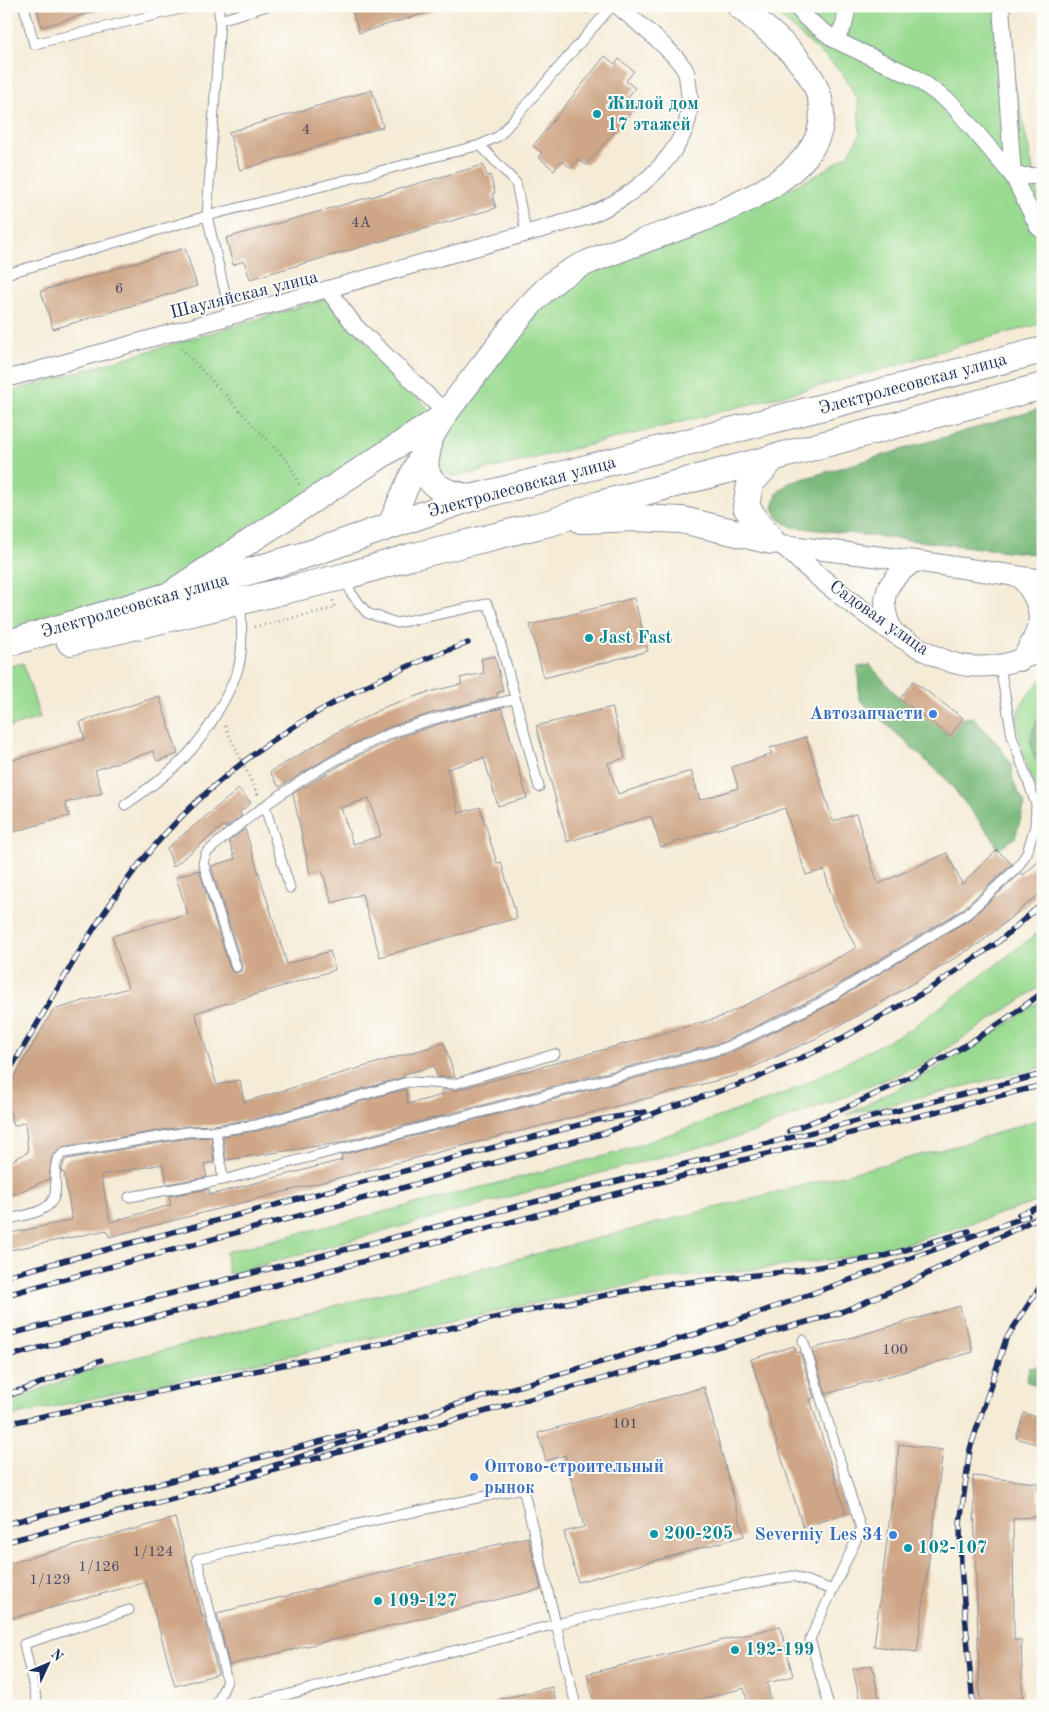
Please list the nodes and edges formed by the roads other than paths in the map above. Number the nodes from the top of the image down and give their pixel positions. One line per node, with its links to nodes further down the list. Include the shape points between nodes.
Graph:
1 (24, 6): 2 (lane, via 34,44)
2 (193, 6)
3 (218, 6): 11 (lane)
4 (267, 6): 11 (lane)
5 (612, 6): 13 (lane, via 499,136)
6 (618, 6): 18 (street, via 675,58 686,73 691,102 684,131 673,150 630,194 593,214)
7 (739, 6): 25 (main road, via 794,56 814,83 821,106 822,128 814,147 785,176 754,196 575,267 558,279 522,315)
8 (796, 6): 12 (street)
9 (848, 6): 12 (street, via 844,25)
10 (1001, 6): 14 (street)
11 (220, 20): 16 (lane)
12 (835, 40): 14 (street, via 916,78 952,104)
13 (480, 145): 16 (lane); 18 (lane, via 516,183)
14 (1013, 176): 15 (street); 17 (street)
15 (1043, 176)
16 (207, 216): 19 (lane); 21 (lane)
17 (1043, 231)
18 (526, 232): 20 (street)
19 (6, 274)
20 (328, 290): 21 (street, Шауляйская улица); 25 (street, Шауляйская улица, via 355,326)
21 (231, 318): 23 (street, Шауляйская улица)
22 (1043, 350): 28 (main road, Электролесовская улица)
23 (6, 379)
24 (1043, 386): 27 (main road, Электролесовская улица)
25 (446, 413): 26 (main road); 37 (main road)
26 (428, 445): 28 (main road, via 426,469 432,481 446,493); 30 (main road)
27 (774, 457): 29 (main road, Электролесовская улица, via 600,504); 31 (main road, via 750,484 746,507)
28 (470, 498): 30 (main road, Электролесовская улица)
29 (553, 522): 31 (main road, via 636,518 682,520); 32 (main road, Электролесовская улица)
30 (390, 525): 32 (main road); 37 (main road, Электролесовская улица, via 331,547)
31 (778, 543): 33 (street, Садовая улица); 39 (street, Садовая улица)
32 (397, 561): 35 (main road, Электролесовская улица)
33 (915, 561): 34 (street, Садовая улица); 39 (street, via 900,571 885,597 884,611)
34 (1020, 577): 36 (street, Садовая улица); 43 (street, via 1034,594 1040,610 1033,641)
35 (337, 578): 38 (main road, Электролесовская улица); 45 (lane, via 367,613 397,623 486,604 492,615)
36 (1043, 580)
37 (162, 599): 40 (main road, Электролесовская улица)
38 (240, 601): 42 (main road, Электролесовская улица); 47 (lane, via 238,668 217,713 195,749 182,763)
39 (892, 630): 44 (street, Садовая улица, via 931,655 952,664)
40 (6, 644)
41 (1043, 651): 43 (street, Садовая улица)
42 (6, 657)
43 (1020, 661): 44 (street, Садовая улица)
44 (1000, 666): 53 (lane, via 1012,736 1036,804 1035,826 1027,853 1017,868 967,914 822,1002 724,1048)
45 (514, 699): 46 (lane); 48 (lane, via 436,718 392,734 327,766)
46 (539, 787)
47 (125, 805)
48 (264, 807): 49 (lane); 50 (lane, via 206,852 203,863)
49 (290, 888)
50 (236, 967)
51 (555, 1054): 52 (lane, via 454,1084 408,1082 256,1125)
52 (216, 1131): 53 (lane); 55 (lane, via 187,1132 64,1153 55,1164 57,1191 50,1203 41,1210)
53 (223, 1180): 54 (lane)
54 (129, 1197)
55 (6, 1220)
56 (803, 1340): 57 (lane, via 861,1529)
57 (833, 1590): 59 (lane, via 793,1576); 64 (lane, via 810,1639)
58 (129, 1610): 60 (lane, via 24,1644)
59 (556, 1624): 61 (lane, via 523,1488 197,1560 227,1681); 62 (lane); 63 (lane)
60 (38, 1706)
61 (216, 1706)
62 (244, 1706)
63 (576, 1706)
64 (829, 1706)

